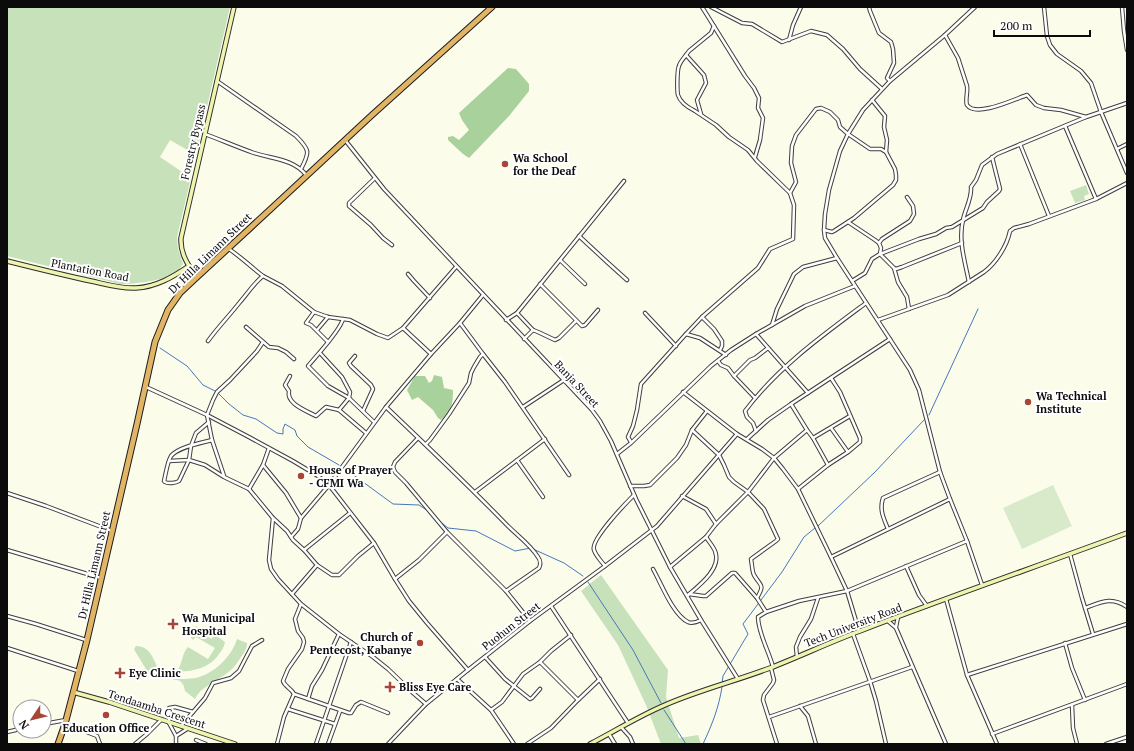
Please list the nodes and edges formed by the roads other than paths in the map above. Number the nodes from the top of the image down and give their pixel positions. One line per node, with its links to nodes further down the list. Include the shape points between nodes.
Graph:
1 (234, 7): 15 (street, Forestry Bypass)
2 (492, 7): 26 (highway, Dr Hilla Limann Street)
3 (702, 7): 10 (street)
4 (711, 7): 12 (street, via 742,23 752,24 782,42)
5 (801, 7): 12 (street)
6 (869, 7): 16 (street, via 879,33 891,42 893,49 894,63 887,78)
7 (976, 7): 11 (street)
8 (1044, 7): 20 (street, via 1050,45 1057,54 1081,71 1091,83)
9 (1122, 7): 13 (street)
10 (714, 25): 14 (street, via 711,33); 32 (street, via 759,98 758,108 764,118)
11 (945, 35): 16 (street); 22 (street, via 958,58 967,86 967,105 971,108 985,109 1011,102 1027,94 1036,105)
12 (789, 40): 17 (street, via 811,31 827,35)
13 (1127, 50)
14 (686, 55): 21 (street, via 704,75 706,83 697,100); 21 (street, via 679,66 678,96 687,106)
15 (217, 81): 24 (street, Forestry Bypass); 33 (street, via 303,143 308,155)
16 (890, 81): 17 (street)
17 (882, 89): 18 (street)
18 (872, 100): 25 (street); 30 (street, via 885,116)
19 (1127, 103): 20 (street)
20 (1101, 112): 22 (street); 29 (street)
21 (701, 114): 32 (street)
22 (1086, 117): 23 (street)
23 (1065, 126): 27 (street); 41 (street)
24 (204, 134): 33 (street, via 288,162); 55 (street, Forestry Bypass, via 181,238 180,247)
25 (848, 134): 30 (street, via 870,149 881,148); 39 (street, via 830,112 821,108 816,109 796,135 792,146 791,163 796,182); 45 (street, via 840,151 829,190)
26 (345, 140): 35 (highway, Dr Hilla Limann Street); 36 (street, Banja Street)
27 (1020, 144): 31 (street); 42 (street)
28 (1127, 144): 29 (street)
29 (1117, 149): 34 (street)
30 (886, 152): 44 (street, via 895,169 895,182)
31 (992, 157): 43 (street, via 982,165 971,187); 43 (street, via 1000,189 983,208)
32 (755, 158): 39 (street)
33 (301, 169): 35 (street)
34 (1127, 173)
35 (306, 176): 50 (highway, Dr Hilla Limann Street)
36 (375, 178): 49 (street, via 349,203 349,206); 56 (street, Banja Street)
37 (624, 181): 46 (street)
38 (1127, 183): 41 (street)
39 (790, 193): 76 (street, via 794,205 793,239 770,249 758,268)
40 (907, 197): 47 (street, via 913,206 914,214 910,221)
41 (1096, 199): 42 (street)
42 (1049, 216): 63 (street, via 1010,231 1000,254 989,268)
43 (962, 221): 48 (street); 51 (street, via 936,234)
44 (848, 222): 45 (street, via 832,232); 47 (street)
45 (824, 230): 52 (street, via 825,238)
46 (579, 236): 53 (street); 61 (street)
47 (879, 243): 51 (street)
48 (962, 243): 57 (street); 63 (street)
49 (392, 245)
50 (229, 248): 59 (street); 60 (highway, Dr Hilla Limann Street)
51 (880, 254): 57 (street); 62 (street, via 872,259 865,273)
52 (837, 258): 62 (street); 82 (street, via 803,267 794,274)
53 (560, 260): 64 (street); 65 (street)
54 (7, 261): 55 (street, Plantation Road, via 101,283 136,288 166,280)
55 (189, 266): 60 (street, Forestry Bypass)
56 (456, 267): 67 (street, Banja Street); 68 (street)
57 (894, 268): 71 (street, via 898,282 907,297)
58 (408, 274): 68 (street)
59 (262, 276): 72 (street, via 282,286); 91 (street)
60 (196, 278): 109 (highway, Dr Hilla Limann Street, via 180,293 168,310 155,342)
61 (627, 280)
62 (852, 281): 66 (street)
63 (969, 282): 71 (street, via 948,295)
64 (540, 284): 73 (street); 80 (street)
65 (585, 284)
66 (855, 286): 69 (street); 82 (street, via 805,306)
67 (483, 295): 78 (street, Banja Street); 81 (street)
68 (430, 298): 84 (street)
69 (866, 303): 79 (street); 104 (street, via 819,338)
70 (598, 310): 80 (street, via 585,325 582,326)
71 (908, 310): 79 (street)
72 (314, 312): 75 (street); 85 (street, via 306,323)
73 (517, 313): 78 (street); 86 (street)
74 (645, 313): 94 (street)
75 (328, 317): 77 (street); 85 (street)
76 (702, 317): 87 (street); 96 (street, via 722,341)
77 (343, 319): 84 (street, via 388,338); 93 (street)
78 (506, 320): 90 (street, Banja Street)
79 (878, 320): 89 (street)
80 (576, 321): 86 (street, via 555,340)
81 (460, 323): 98 (street); 99 (street)
82 (772, 325): 88 (street)
83 (246, 327): 92 (street)
84 (403, 328): 98 (street)
85 (317, 330): 93 (street)
86 (533, 330): 90 (street)
87 (686, 334): 94 (street); 96 (street, via 700,338)
88 (756, 334): 95 (street); 100 (street)
89 (890, 338): 107 (street); 148 (street, via 919,390)
90 (524, 339): 108 (street, Banja Street)
91 (208, 340)
92 (263, 342): 102 (street, via 269,347 286,352); 120 (street, via 217,392)
93 (328, 342): 97 (street)
94 (676, 346): 135 (street, via 640,384 637,410 628,436)
95 (768, 348): 104 (street); 106 (street, via 750,360)
96 (720, 350): 100 (street)
97 (320, 353): 112 (street, via 342,377 350,392); 112 (street, via 308,366 328,386)
98 (431, 354): 115 (street)
99 (483, 354): 116 (street); 136 (street, via 471,373 469,383)
100 (726, 355): 103 (street)
101 (355, 356): 119 (street, via 349,363 373,389)
102 (294, 359)
103 (718, 361): 106 (street); 110 (street)
104 (786, 367): 111 (street); 113 (street)
105 (290, 376): 117 (street, via 285,385 290,399 295,404 316,416 326,406)
106 (734, 376): 113 (street)
107 (831, 378): 111 (street); 121 (street)
108 (564, 380): 116 (street); 140 (street, Banja Street, via 600,421)
109 (144, 386): 120 (street); 168 (highway, Dr Hilla Limann Street)
110 (683, 392): 118 (street); 135 (street)
111 (808, 393): 114 (street)
112 (349, 398): 117 (street); 119 (street)
113 (755, 398): 127 (street, via 745,411)
114 (791, 404): 126 (street); 127 (street)
115 (386, 407): 123 (street); 130 (street)
116 (523, 407): 131 (street)
117 (340, 410): 128 (street)
118 (707, 411): 125 (street); 129 (street)
119 (363, 412): 123 (street)
120 (207, 415): 122 (street); 138 (street)
121 (850, 416): 124 (street); 139 (street, via 860,442)
122 (209, 422): 134 (street); 137 (street, via 196,433)
123 (374, 422): 128 (street)
124 (831, 428): 132 (street); 139 (street)
125 (692, 430): 141 (street); 152 (street, via 677,458 650,484)
126 (807, 430): 132 (street); 142 (street)
127 (756, 432): 133 (street)
128 (366, 433): 151 (street)
129 (737, 434): 133 (street); 141 (street, Puohun Street)
130 (418, 438): 136 (street); 169 (street, via 393,467)
131 (545, 438): 144 (street); 149 (street)
132 (813, 438): 147 (street)
133 (747, 439): 142 (street)
134 (212, 440): 137 (street); 150 (street)
135 (631, 443): 140 (street)
136 (426, 444): 155 (street)
137 (191, 446): 143 (street); 145 (street, via 176,452)
138 (269, 448): 146 (street); 151 (street, via 318,476)
139 (848, 452): 147 (street)
140 (616, 454): 152 (street, Banja Street)
141 (719, 455): 156 (street, via 729,477); 159 (street, Puohun Street)
142 (774, 458): 154 (street); 156 (street)
143 (189, 460): 145 (street); 145 (street, via 179,481 167,484 164,481); 150 (street, via 205,465)
144 (517, 460): 155 (street); 160 (street)
145 (169, 462)
146 (263, 465): 153 (street); 164 (street, via 286,493)
147 (828, 466): 154 (street)
148 (940, 472): 161 (street); 166 (street, via 883,498 882,515)
149 (569, 475)
150 (224, 477): 153 (street)
151 (329, 486): 162 (street); 164 (street)
152 (630, 486): 158 (street, Banja Street)
153 (249, 489): 163 (street)
154 (798, 489): 178 (street)
155 (474, 492): 188 (street, via 531,548 541,563 539,568)
156 (748, 492): 165 (street); 191 (street, via 764,509 778,539 751,559 753,574 762,587)
157 (7, 493): 168 (street)
158 (634, 495): 167 (street, Banja Street); 180 (street, via 614,516 594,545 594,551)
159 (682, 496): 165 (street, via 706,509); 167 (street, Puohun Street)
160 (543, 497)
161 (950, 499): 166 (street); 173 (street)
162 (350, 512): 174 (street); 176 (street)
163 (272, 518): 171 (street, via 287,530); 189 (street, via 269,560 271,569)
164 (301, 518): 171 (street, via 298,529)
165 (716, 524): 172 (street)
166 (888, 529): 178 (street)
167 (651, 530): 180 (street, Puohun Street); 182 (street, Banja Street)
168 (112, 531): 184 (highway, Dr Hilla Limann Street)
169 (447, 532): 185 (street); 188 (street)
170 (1127, 533): 177 (street, Tech University Road)
171 (291, 537): 176 (street)
172 (706, 537): 182 (street); 190 (street, via 716,552 713,570)
173 (967, 541): 181 (street); 186 (street)
174 (374, 544): 179 (street, via 339,575 332,576); 185 (street)
175 (7, 550): 184 (street)
176 (304, 550): 179 (street)
177 (1070, 554): 186 (street, Tech University Road); 198 (street)
178 (831, 557): 187 (street)
179 (317, 565): 189 (street)
180 (605, 566): 195 (street, Puohun Street)
181 (906, 566): 187 (street); 196 (street)
182 (670, 567): 190 (street, Banja Street)
183 (653, 569): 202 (street, via 675,611 688,622)
184 (101, 579): 212 (highway, Dr Hilla Limann Street)
185 (395, 579): 222 (street, via 409,601)
186 (982, 585): 193 (street, Tech University Road)
187 (847, 591): 192 (street); 207 (street)
188 (506, 592): 203 (street)
189 (292, 594): 194 (street)
190 (688, 595): 191 (street, via 706,596 735,573); 202 (street, Banja Street)
191 (757, 598): 199 (street)
192 (818, 598): 199 (street); 218 (street, via 811,619 796,647)
193 (946, 599): 196 (street, Tech University Road); 224 (street)
194 (301, 604): 208 (street); 233 (street, via 294,619 304,642 283,682)
195 (551, 606): 203 (street, Puohun Street); 211 (street)
196 (927, 606): 201 (street, Tech University Road)
197 (1127, 607): 198 (street, via 1119,602 1106,601)
198 (1085, 608): 210 (street)
199 (766, 612): 221 (street, via 758,617 758,623)
200 (7, 616): 212 (street)
201 (898, 617): 204 (street, Tech University Road); 206 (street)
202 (701, 620): 227 (street, Banja Street)
203 (530, 621): 217 (street, Puohun Street)
204 (888, 621): 206 (street); 207 (street, Tech University Road)
205 (1127, 624): 210 (street)
206 (896, 628): 220 (street)
207 (859, 631): 209 (street, Tech University Road)
208 (339, 634): 214 (street); 234 (street)
209 (853, 634): 218 (street, Tech University Road); 228 (street)
210 (1093, 634): 215 (street)
211 (571, 635): 219 (street); 226 (street)
212 (87, 640): 223 (highway, Dr Hilla Limann Street)
213 (262, 640): 244 (street, via 252,646 239,671 231,678 213,683)
214 (351, 642): 237 (street, via 388,669); 240 (street)
215 (1065, 643): 224 (street); 236 (street)
216 (7, 648): 223 (street)
217 (485, 657): 222 (street, Puohun Street); 230 (street)
218 (797, 657): 221 (street, Tech University Road)
219 (540, 662): 230 (street, via 523,674); 235 (street)
220 (912, 666): 228 (street); 282 (street)
221 (772, 667): 227 (street, Tech University Road); 246 (street, via 774,680 763,700)
222 (468, 670): 225 (street, Puohun Street)
223 (79, 671): 232 (highway, Dr Hilla Limann Street)
224 (967, 675): 258 (street)
225 (457, 679): 237 (street, Puohun Street); 242 (street)
226 (600, 679): 235 (street); 252 (street)
227 (738, 680): 252 (street, Tech University Road, via 688,695)
228 (870, 681): 239 (street); 281 (street)
229 (1127, 684): 236 (street)
230 (513, 686): 231 (street, via 530,699); 242 (street, via 502,702)
231 (540, 689)
232 (74, 692): 247 (street, Tendaamba Crescent); 249 (highway, Dr Hilla Limann Street)
233 (294, 694): 234 (street); 241 (street)
234 (308, 699): 240 (street)
235 (578, 700): 275 (street, via 551,728)
236 (1085, 700): 238 (street)
237 (426, 704): 273 (street, Puohun Street)
238 (1072, 705): 258 (street); 284 (street)
239 (800, 706): 246 (street); 280 (street, via 808,716)
240 (329, 707): 243 (street); 248 (street)
241 (288, 709): 248 (street); 270 (street)
242 (491, 710): 274 (street)
243 (340, 711): 245 (street, via 351,713 361,702); 253 (street)
244 (193, 712): 251 (street, via 169,708); 254 (street)
245 (388, 713)
246 (769, 717): 279 (street)
247 (161, 720): 251 (street, Tendaamba Crescent); 266 (street)
248 (324, 720): 253 (street); 271 (street)
249 (66, 722): 250 (street); 264 (highway, Dr Hilla Limann Street); 265 (street, via 97,736)
250 (52, 723)
251 (169, 723): 254 (street, Tendaamba Crescent); 259 (street)
252 (628, 723): 255 (street, Tech University Road)
253 (335, 724): 272 (street)
254 (181, 727): 256 (street, Tendaamba Crescent)
255 (621, 727): 257 (street, Tech University Road); 278 (street)
256 (187, 728): 259 (street); 262 (street, Tendaamba Crescent)
257 (609, 734): 276 (street, Tech University Road); 277 (street)
258 (992, 734): 283 (street)
259 (176, 736): 267 (street)
260 (1127, 738): 263 (street)
261 (196, 740): 268 (street)
262 (225, 742): 269 (street, Tendaamba Crescent)
263 (1113, 743): 285 (street)
264 (58, 744)
265 (100, 744)
266 (134, 744)
267 (176, 744)
268 (206, 744)
269 (235, 744)
270 (277, 744)
271 (316, 744)
272 (328, 744)
273 (388, 744)
274 (514, 744)
275 (528, 744)
276 (590, 744)
277 (615, 744)
278 (633, 744)
279 (777, 744)
280 (816, 744)
281 (886, 744)
282 (946, 744)
283 (997, 744)
284 (1077, 744)
285 (1106, 744)

